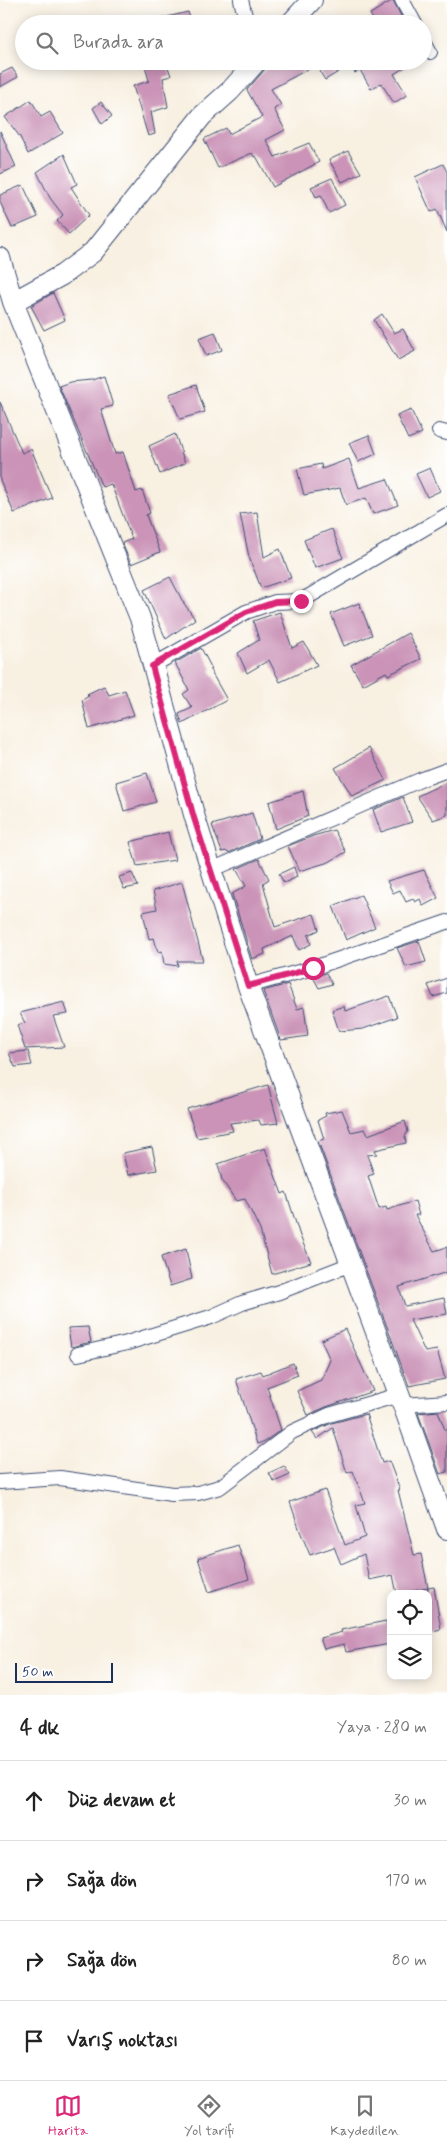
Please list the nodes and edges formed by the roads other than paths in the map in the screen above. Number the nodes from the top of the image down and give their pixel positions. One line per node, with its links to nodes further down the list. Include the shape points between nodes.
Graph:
1 (241, 0): 4 (street)
2 (312, 0): 5 (street)
3 (402, 0): 6 (street)
4 (245, 15)
5 (298, 15)
6 (410, 15)
7 (249, 70): 9 (street, via 202,116 93,252 62,275)
8 (0, 258): 9 (street)
9 (7, 305): 11 (street, via 140,618)
10 (447, 515): 11 (street, via 301,601 275,602 246,612)
11 (152, 666): 13 (street)
12 (447, 770): 13 (street)
13 (211, 870): 15 (street)
14 (447, 922): 15 (street, via 313,968)
15 (248, 986): 16 (street)
16 (351, 1264): 17 (street, via 210,1317 127,1343); 18 (street)
17 (78, 1354)
18 (401, 1400): 19 (street); 20 (street, via 329,1414 292,1432 220,1487 198,1493 172,1494 60,1478); 21 (street)
19 (447, 1402)
20 (0, 1482)
21 (447, 1529)

